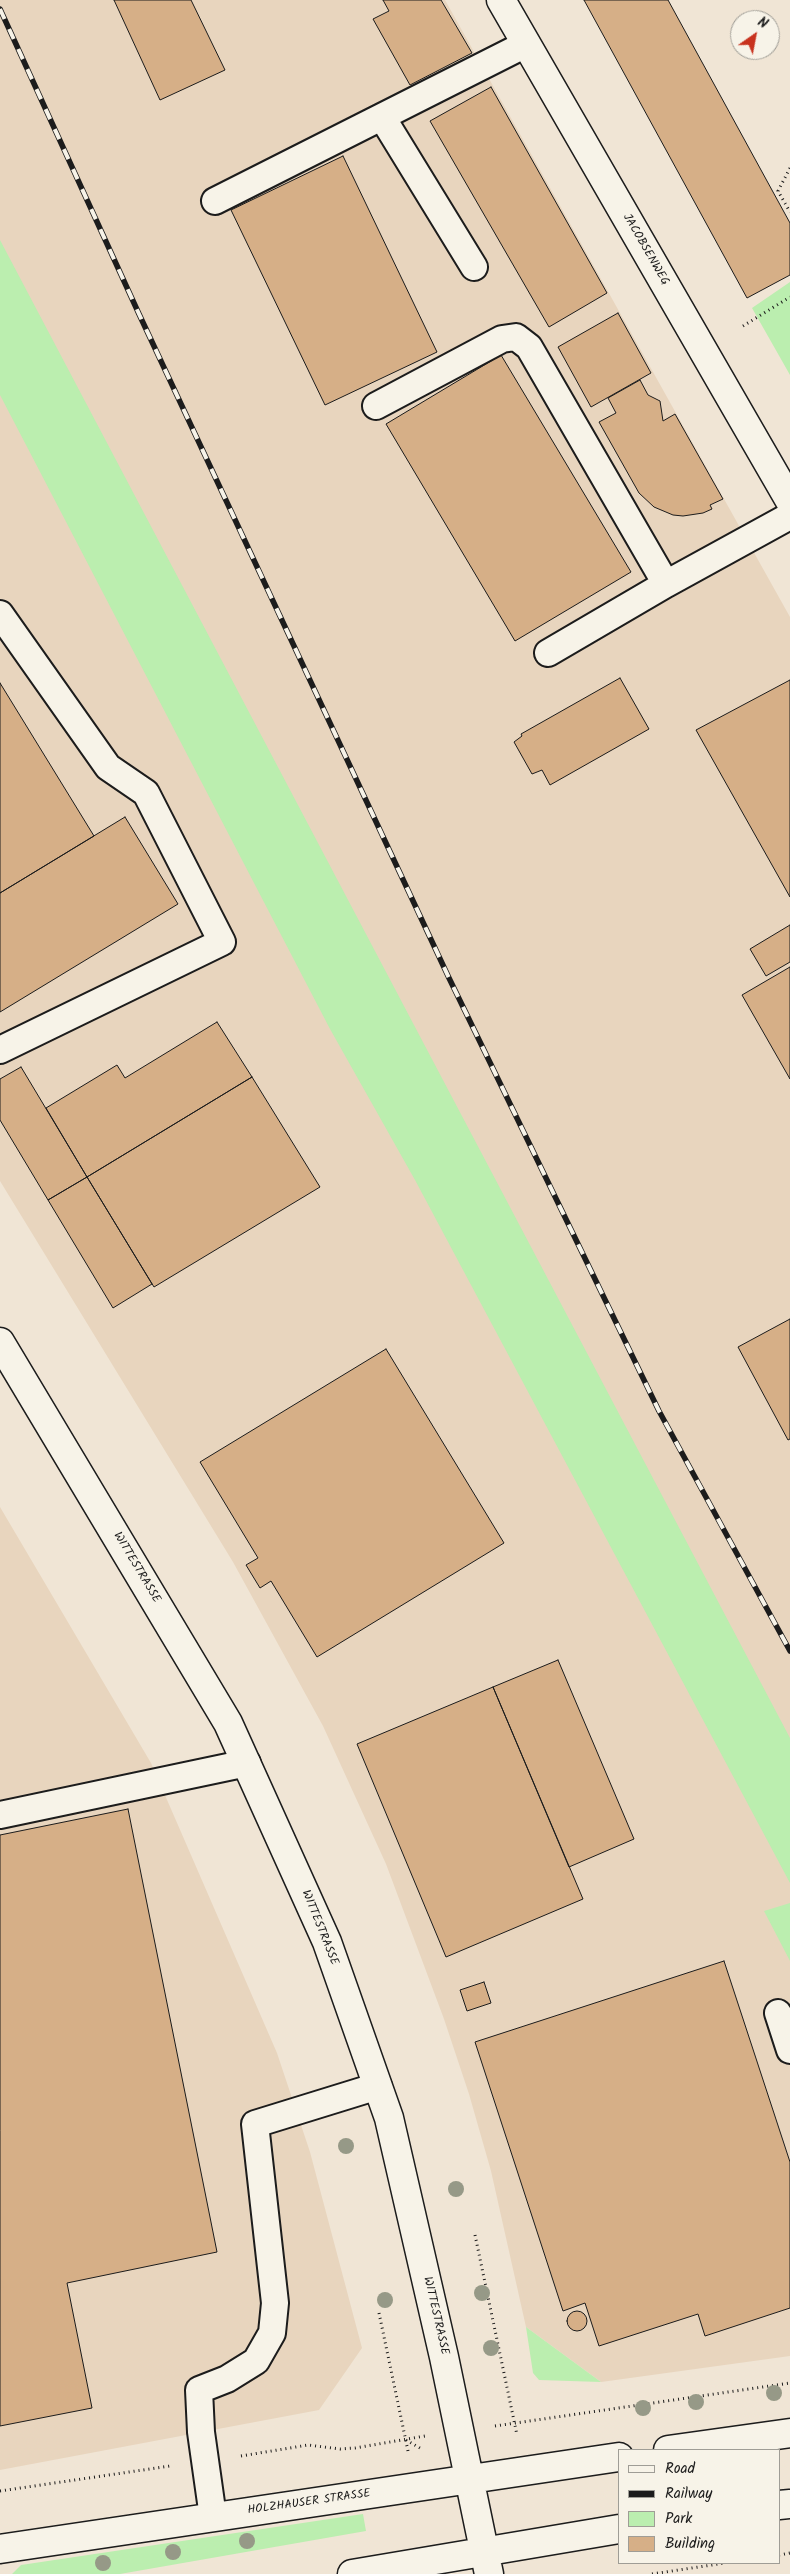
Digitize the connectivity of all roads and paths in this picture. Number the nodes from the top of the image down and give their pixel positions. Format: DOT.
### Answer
graph roads {
  1 [pos="501,0"];
  2 [pos="526,44"];
  3 [pos="382,117"];
  4 [pos="790,168"];
  5 [pos="215,201"];
  6 [pos="790,212"];
  7 [pos="474,267"];
  8 [pos="790,297"];
  9 [pos="743,326"];
  10 [pos="376,406"];
  11 [pos="790,500"];
  12 [pos="790,516"];
  13 [pos="666,584"];
  14 [pos="0,614"];
  15 [pos="548,653"];
  16 [pos="0,1050"];
  17 [pos="0,1342"];
  18 [pos="248,1763"];
  19 [pos="0,1815"];
  20 [pos="778,2013"];
  21 [pos="790,2050"];
  22 [pos="378,2086"];
  23 [pos="475,2235"];
  24 [pos="379,2314"];
  25 [pos="506,2377"];
  26 [pos="790,2383"];
  27 [pos="395,2389"];
  28 [pos="571,2415"];
  29 [pos="790,2433"];
  30 [pos="406,2439"];
  31 [pos="355,2448"];
  32 [pos="675,2449"];
  33 [pos="618,2457"];
  34 [pos="470,2479"];
  35 [pos="213,2517"];
  36 [pos="618,2529"];
  37 [pos="0,2549"];
  38 [pos="486,2563"];
  39 [pos="718,2564"];
  40 [pos="352,2574"];
  41 [pos="652,2574"];
  1 -- 2 [label="main road, JACOBSENWEG"];
  2 -- 3 [label="lane"];
  2 -- 11 [label="main road, JACOBSENWEG"];
  3 -- 5 [label="lane"];
  3 -- 7 [label="lane"];
  4 -- 6 [label="path"];
  8 -- 9 [label="path"];
  10 -- 13 [label="lane"];
  12 -- 13 [label="lane"];
  13 -- 15 [label="lane"];
  14 -- 16 [label="lane"];
  17 -- 18 [label="main road, WITTESTRASSE"];
  18 -- 19 [label="lane"];
  18 -- 22 [label="main road, WITTESTRASSE"];
  20 -- 21 [label="lane"];
  22 -- 34 [label="main road, WITTESTRASSE"];
  22 -- 35 [label="lane"];
  23 -- 25 [label="path"];
  24 -- 27 [label="path"];
  26 -- 28 [label="path"];
  29 -- 32 [label="main road"];
  30 -- 31 [label="path"];
  33 -- 34 [label="main road, HOLZHAUSER STRASSE"];
  34 -- 35 [label="main road, HOLZHAUSER STRASSE"];
  34 -- 38 [label="main road, WITTESTRASSE"];
  35 -- 37 [label="main road, HOLZHAUSER STRASSE"];
  36 -- 38 [label="main road"];
  38 -- 40 [label="main road"];
  39 -- 41 [label="path"];
}
